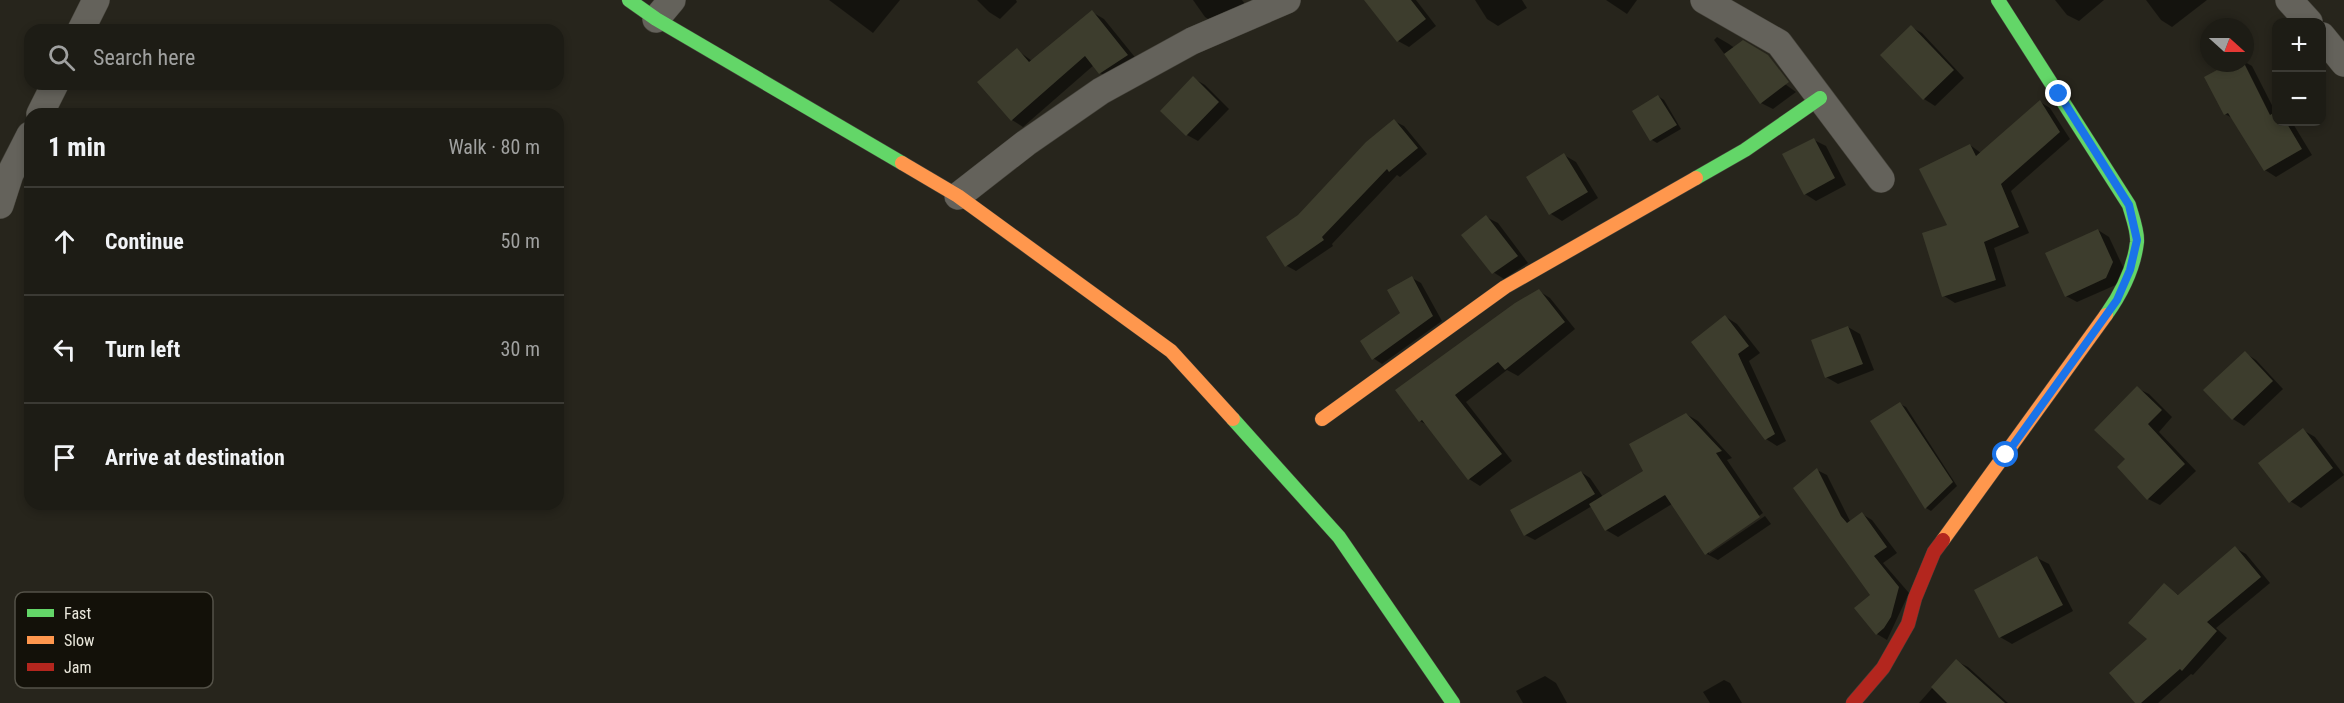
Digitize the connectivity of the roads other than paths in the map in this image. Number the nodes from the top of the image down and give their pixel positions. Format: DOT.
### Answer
graph roads {
  1 [pos="96,0"];
  2 [pos="629,0"];
  3 [pos="1287,0"];
  4 [pos="1704,0"];
  5 [pos="1998,0"];
  6 [pos="2289,0"];
  7 [pos="664,10"];
  8 [pos="2309,18"];
  9 [pos="84,24"];
  10 [pos="2326,34"];
  11 [pos="2344,63"];
  12 [pos="52,90"];
  13 [pos="1820,98"];
  14 [pos="43,108"];
  15 [pos="24,147"];
  16 [pos="1881,179"];
  17 [pos="958,196"];
  18 [pos="0,205"];
  19 [pos="1322,419"];
  20 [pos="1454,703"];
  21 [pos="1853,703"];
  1 -- 9 [label="street"];
  2 -- 7 [label="street"];
  3 -- 17 [label="street"];
  4 -- 13 [label="street"];
  5 -- 21 [label="street"];
  6 -- 8 [label="street"];
  7 -- 17 [label="street"];
  10 -- 11 [label="street"];
  12 -- 14 [label="street"];
  13 -- 16 [label="street"];
  13 -- 19 [label="street"];
  15 -- 18 [label="street"];
  17 -- 20 [label="street"];
}
